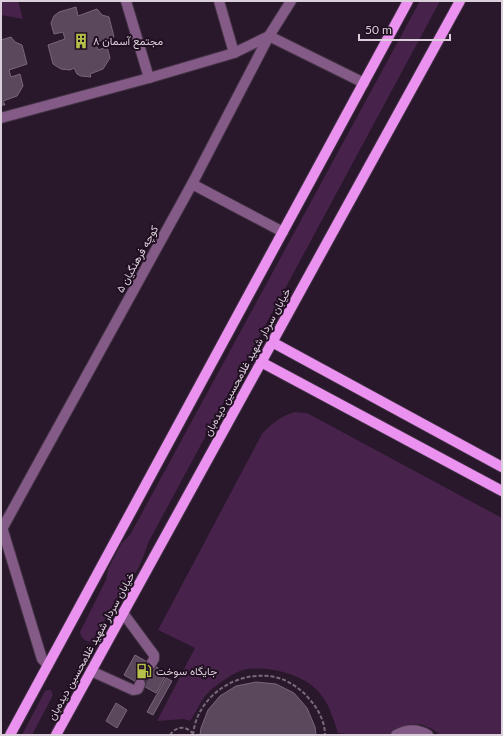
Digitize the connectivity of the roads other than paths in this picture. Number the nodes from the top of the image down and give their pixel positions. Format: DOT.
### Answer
graph roads {
  1 [pos="126,1"];
  2 [pos="219,1"];
  3 [pos="291,1"];
  4 [pos="408,1"];
  5 [pos="460,1"];
  6 [pos="269,36"];
  7 [pos="234,53"];
  8 [pos="149,78"];
  9 [pos="364,83"];
  10 [pos="1,118"];
  11 [pos="192,184"];
  12 [pos="283,232"];
  13 [pos="272,342"];
  14 [pos="261,362"];
  15 [pos="502,467"];
  16 [pos="502,491"];
  17 [pos="2,526"];
  18 [pos="123,613"];
  19 [pos="151,664"];
  20 [pos="48,665"];
  21 [pos="91,671"];
  22 [pos="140,684"];
  23 [pos="10,735"];
  24 [pos="56,735"];
  25 [pos="396,735"];
  26 [pos="428,735"];
  1 -- 8 [label="street"];
  2 -- 7 [label="street"];
  3 -- 6 [label="street, کوچه فرهنگیان ۵"];
  4 -- 9 [label="main road"];
  5 -- 13 [label="main road, خیابان سردار شهید غلامحسین دیده‌بان"];
  6 -- 7 [label="street"];
  6 -- 9 [label="street"];
  6 -- 11 [label="street, کوچه فرهنگیان ۵"];
  7 -- 8 [label="street"];
  8 -- 10 [label="street"];
  9 -- 12 [label="main road"];
  11 -- 12 [label="street"];
  11 -- 17 [label="street, کوچه فرهنگیان ۵"];
  12 -- 20 [label="main road"];
  13 -- 14 [label="main road, خیابان سردار شهید غلامحسین دیده‌بان"];
  13 -- 15 [label="main road"];
  14 -- 16 [label="main road"];
  14 -- 18 [label="main road, خیابان سردار شهید غلامحسین دیده‌بان"];
  17 -- 20 [label="street"];
  18 -- 19 [label="street"];
  18 -- 21 [label="main road, خیابان سردار شهید غلامحسین دیده‌بان"];
  20 -- 23 [label="main road"];
  21 -- 22 [label="street"];
  21 -- 24 [label="main road, خیابان سردار شهید غلامحسین دیده‌بان"];
  25 -- 26 [label="street"];
}
